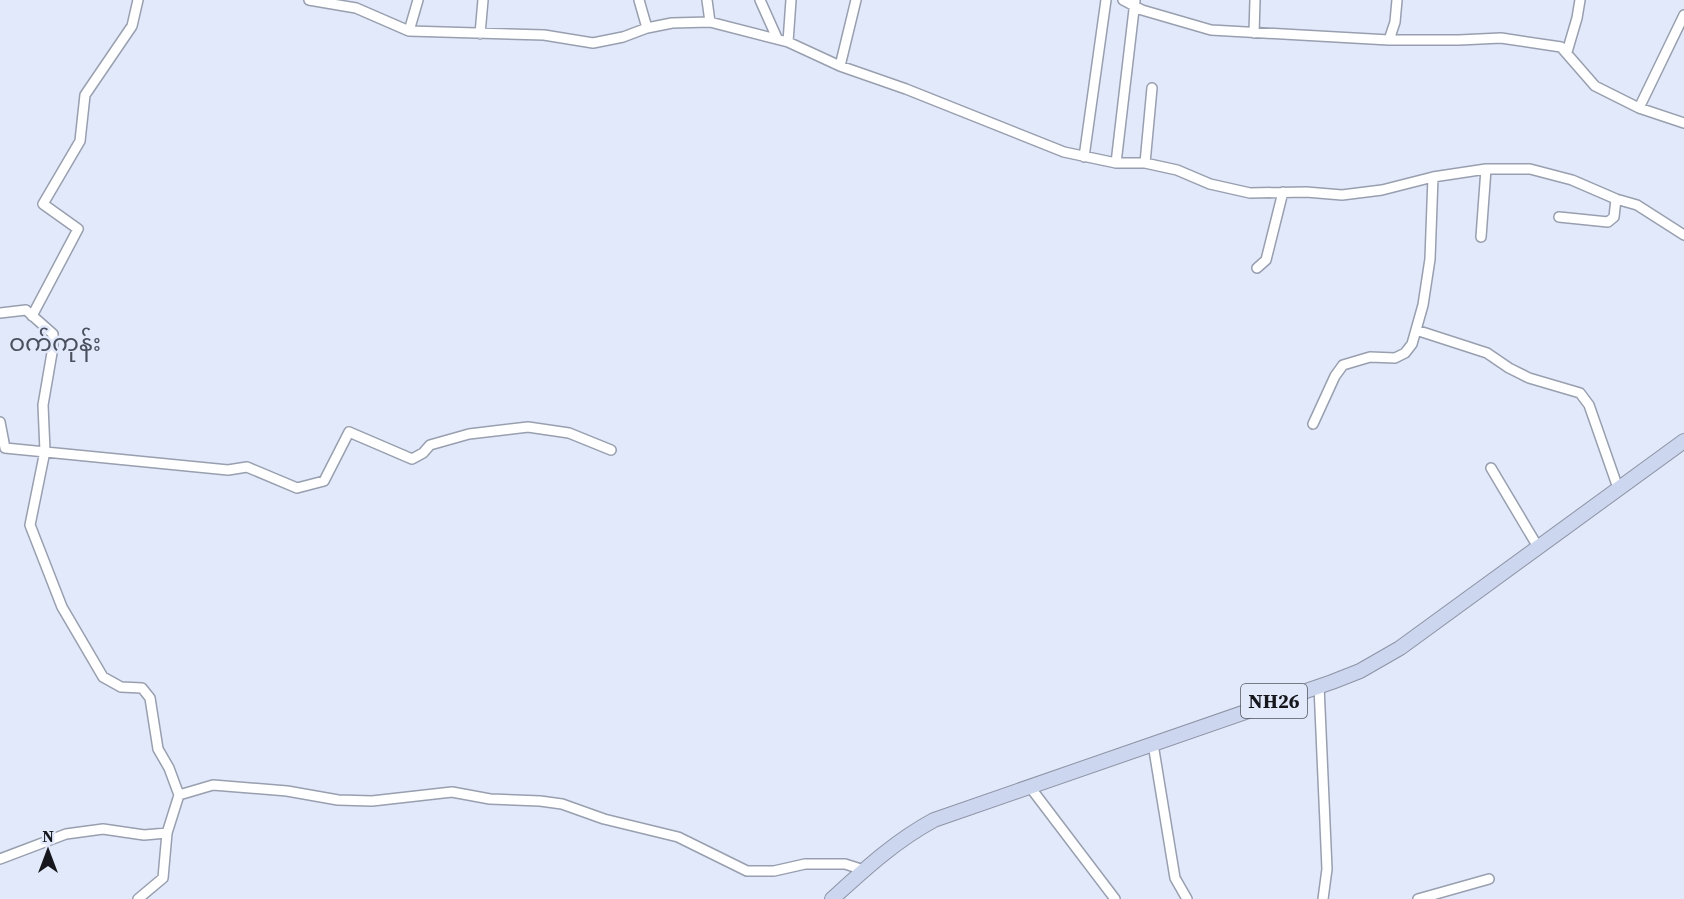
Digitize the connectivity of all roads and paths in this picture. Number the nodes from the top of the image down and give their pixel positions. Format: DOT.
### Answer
graph roads {
  1 [pos="138,0"];
  2 [pos="309,0"];
  3 [pos="418,0"];
  4 [pos="483,0"];
  5 [pos="639,0"];
  6 [pos="707,0"];
  7 [pos="760,0"];
  8 [pos="791,0"];
  9 [pos="856,0"];
  10 [pos="1106,0"];
  11 [pos="1123,0"];
  12 [pos="1255,0"];
  13 [pos="1397,0"];
  14 [pos="1580,0"];
  15 [pos="1134,3"];
  16 [pos="1684,15"];
  17 [pos="710,22"];
  18 [pos="647,28"];
  19 [pos="409,32"];
  20 [pos="1254,33"];
  21 [pos="480,34"];
  22 [pos="777,38"];
  23 [pos="1389,40"];
  24 [pos="1673,40"];
  25 [pos="788,42"];
  26 [pos="1684,43"];
  27 [pos="1567,52"];
  28 [pos="840,66"];
  29 [pos="1152,88"];
  30 [pos="1639,108"];
  31 [pos="1684,123"];
  32 [pos="1084,157"];
  33 [pos="1116,163"];
  34 [pos="1145,164"];
  35 [pos="1486,169"];
  36 [pos="1432,177"];
  37 [pos="1283,192"];
  38 [pos="1616,198"];
  39 [pos="1559,217"];
  40 [pos="1684,235"];
  41 [pos="1481,237"];
  42 [pos="1257,268"];
  43 [pos="0,313"];
  44 [pos="32,315"];
  45 [pos="1416,330"];
  46 [pos="0,422"];
  47 [pos="1313,424"];
  48 [pos="1684,441"];
  49 [pos="612,450"];
  50 [pos="45,451"];
  51 [pos="1491,468"];
  52 [pos="1618,488"];
  53 [pos="1538,547"];
  54 [pos="1319,686"];
  55 [pos="1154,744"];
  56 [pos="1030,787"];
  57 [pos="179,795"];
  58 [pos="167,833"];
  59 [pos="0,859"];
  60 [pos="864,870"];
  61 [pos="1489,879"];
  62 [pos="138,899"];
  63 [pos="832,899"];
  64 [pos="1114,899"];
  65 [pos="1187,899"];
  66 [pos="1323,899"];
  67 [pos="1418,899"];
  1 -- 44 [label="street"];
  2 -- 19 [label="street"];
  3 -- 19 [label="street"];
  4 -- 21 [label="street"];
  5 -- 18 [label="street"];
  6 -- 17 [label="street"];
  7 -- 22 [label="street"];
  8 -- 25 [label="street"];
  9 -- 28 [label="street"];
  10 -- 32 [label="street"];
  11 -- 15 [label="street"];
  12 -- 20 [label="street"];
  13 -- 23 [label="street"];
  14 -- 27 [label="street"];
  15 -- 20 [label="street"];
  15 -- 33 [label="street"];
  16 -- 24 [label="street"];
  17 -- 18 [label="street"];
  17 -- 22 [label="street"];
  18 -- 21 [label="street"];
  19 -- 21 [label="street"];
  20 -- 23 [label="street"];
  22 -- 25 [label="street"];
  23 -- 27 [label="street"];
  24 -- 26 [label="street"];
  24 -- 30 [label="street"];
  25 -- 28 [label="street"];
  27 -- 30 [label="street"];
  28 -- 32 [label="street"];
  29 -- 34 [label="street"];
  30 -- 31 [label="street"];
  32 -- 33 [label="street"];
  33 -- 34 [label="street"];
  34 -- 37 [label="street"];
  35 -- 36 [label="street"];
  35 -- 38 [label="street"];
  35 -- 41 [label="street"];
  36 -- 37 [label="street"];
  36 -- 45 [label="street"];
  37 -- 42 [label="street"];
  38 -- 39 [label="street"];
  38 -- 40 [label="street"];
  43 -- 44 [label="street"];
  44 -- 50 [label="street"];
  45 -- 47 [label="street"];
  45 -- 52 [label="street"];
  46 -- 50 [label="street"];
  48 -- 52 [label="highway, NH26"];
  49 -- 50 [label="street"];
  50 -- 57 [label="street"];
  51 -- 53 [label="street"];
  52 -- 53 [label="highway, NH26"];
  53 -- 54 [label="highway, NH26"];
  54 -- 55 [label="highway, NH26"];
  54 -- 66 [label="street"];
  55 -- 56 [label="highway, NH26"];
  55 -- 65 [label="street"];
  56 -- 60 [label="highway, NH26"];
  56 -- 64 [label="street"];
  57 -- 58 [label="street"];
  57 -- 60 [label="street"];
  58 -- 59 [label="street"];
  58 -- 62 [label="street"];
  60 -- 63 [label="highway, NH26"];
  61 -- 67 [label="street"];
}
